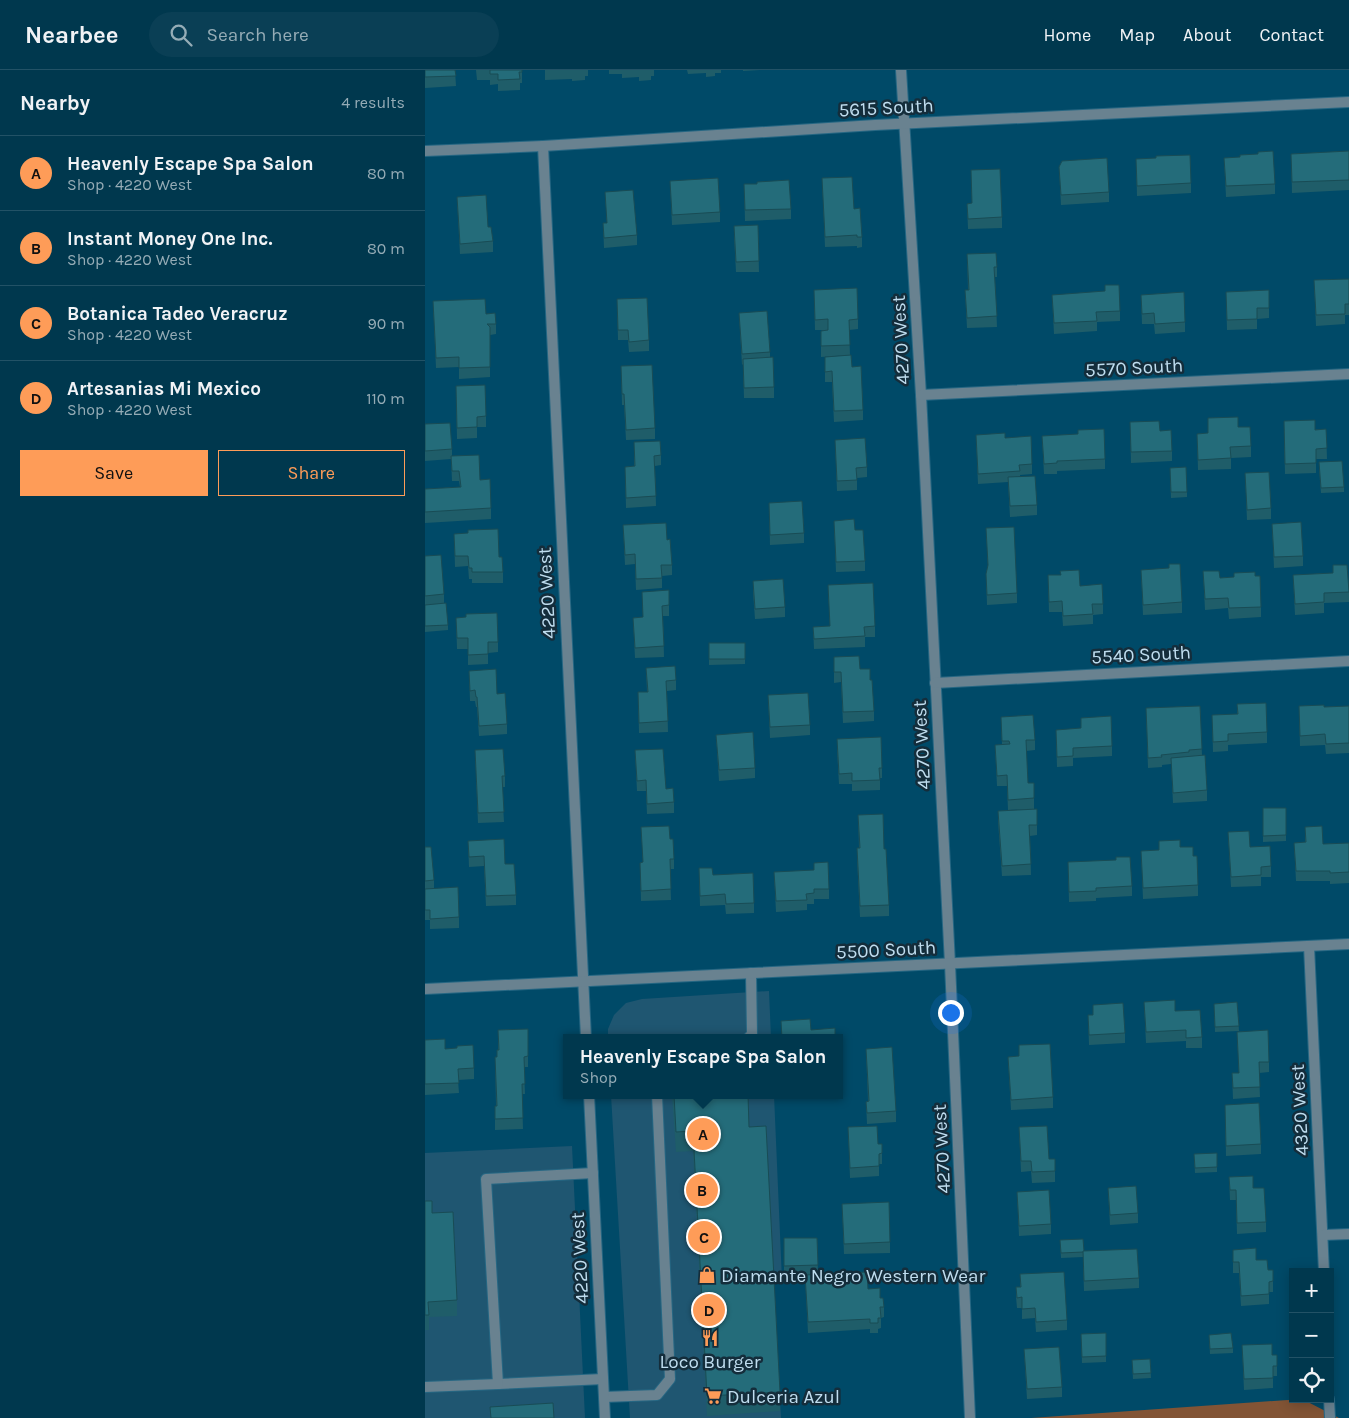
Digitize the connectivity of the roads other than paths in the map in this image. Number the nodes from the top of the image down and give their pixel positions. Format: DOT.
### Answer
graph roads {
  1 [pos="901,70"];
  2 [pos="1349,102"];
  3 [pos="904,124"];
  4 [pos="543,146"];
  5 [pos="425,151"];
  6 [pos="1349,374"];
  7 [pos="921,396"];
  8 [pos="1349,661"];
  9 [pos="935,683"];
  10 [pos="1349,944"];
  11 [pos="1309,946"];
  12 [pos="951,964"];
  13 [pos="751,973"];
  14 [pos="583,981"];
  15 [pos="425,989"];
  16 [pos="586,1034"];
  17 [pos="752,1034"];
  18 [pos="589,1099"];
  19 [pos="657,1099"];
  20 [pos="593,1173"];
  21 [pos="1349,1234"];
  22 [pos="1323,1235"];
  23 [pos="1324,1268"];
  24 [pos="603,1379"];
  25 [pos="498,1384"];
  26 [pos="425,1388"];
  27 [pos="604,1397"];
  28 [pos="1329,1403"];
  29 [pos="605,1418"];
  30 [pos="970,1418"];
  31 [pos="1330,1418"];
  1 -- 3 [label="street, 4270 West"];
  2 -- 3 [label="street, 5615 South"];
  3 -- 4 [label="street, 5615 South"];
  3 -- 7 [label="street, 4270 West"];
  4 -- 5 [label="street, 5615 South"];
  4 -- 14 [label="street, 4220 West"];
  6 -- 7 [label="street, 5570 South"];
  7 -- 9 [label="street, 4270 West"];
  8 -- 9 [label="street, 5540 South"];
  9 -- 12 [label="street, 4270 West"];
  10 -- 11 [label="street, 5500 South"];
  11 -- 12 [label="street, 5500 South"];
  11 -- 22 [label="street, 4320 West"];
  12 -- 13 [label="street, 5500 South"];
  12 -- 30 [label="street, 4270 West"];
  13 -- 14 [label="street, 5500 South"];
  13 -- 17 [label="street"];
  14 -- 15 [label="street, 5500 South"];
  14 -- 16 [label="street, 4220 West"];
  18 -- 20 [label="street, 4220 West"];
  19 -- 27 [label="street"];
  20 -- 24 [label="street, 4220 West"];
  20 -- 25 [label="street"];
  21 -- 22 [label="street"];
  22 -- 23 [label="street, 4320 West"];
  24 -- 25 [label="street"];
  24 -- 27 [label="street, 4220 West"];
  25 -- 26 [label="street"];
  27 -- 29 [label="street, 4220 West"];
  28 -- 31 [label="street"];
}
